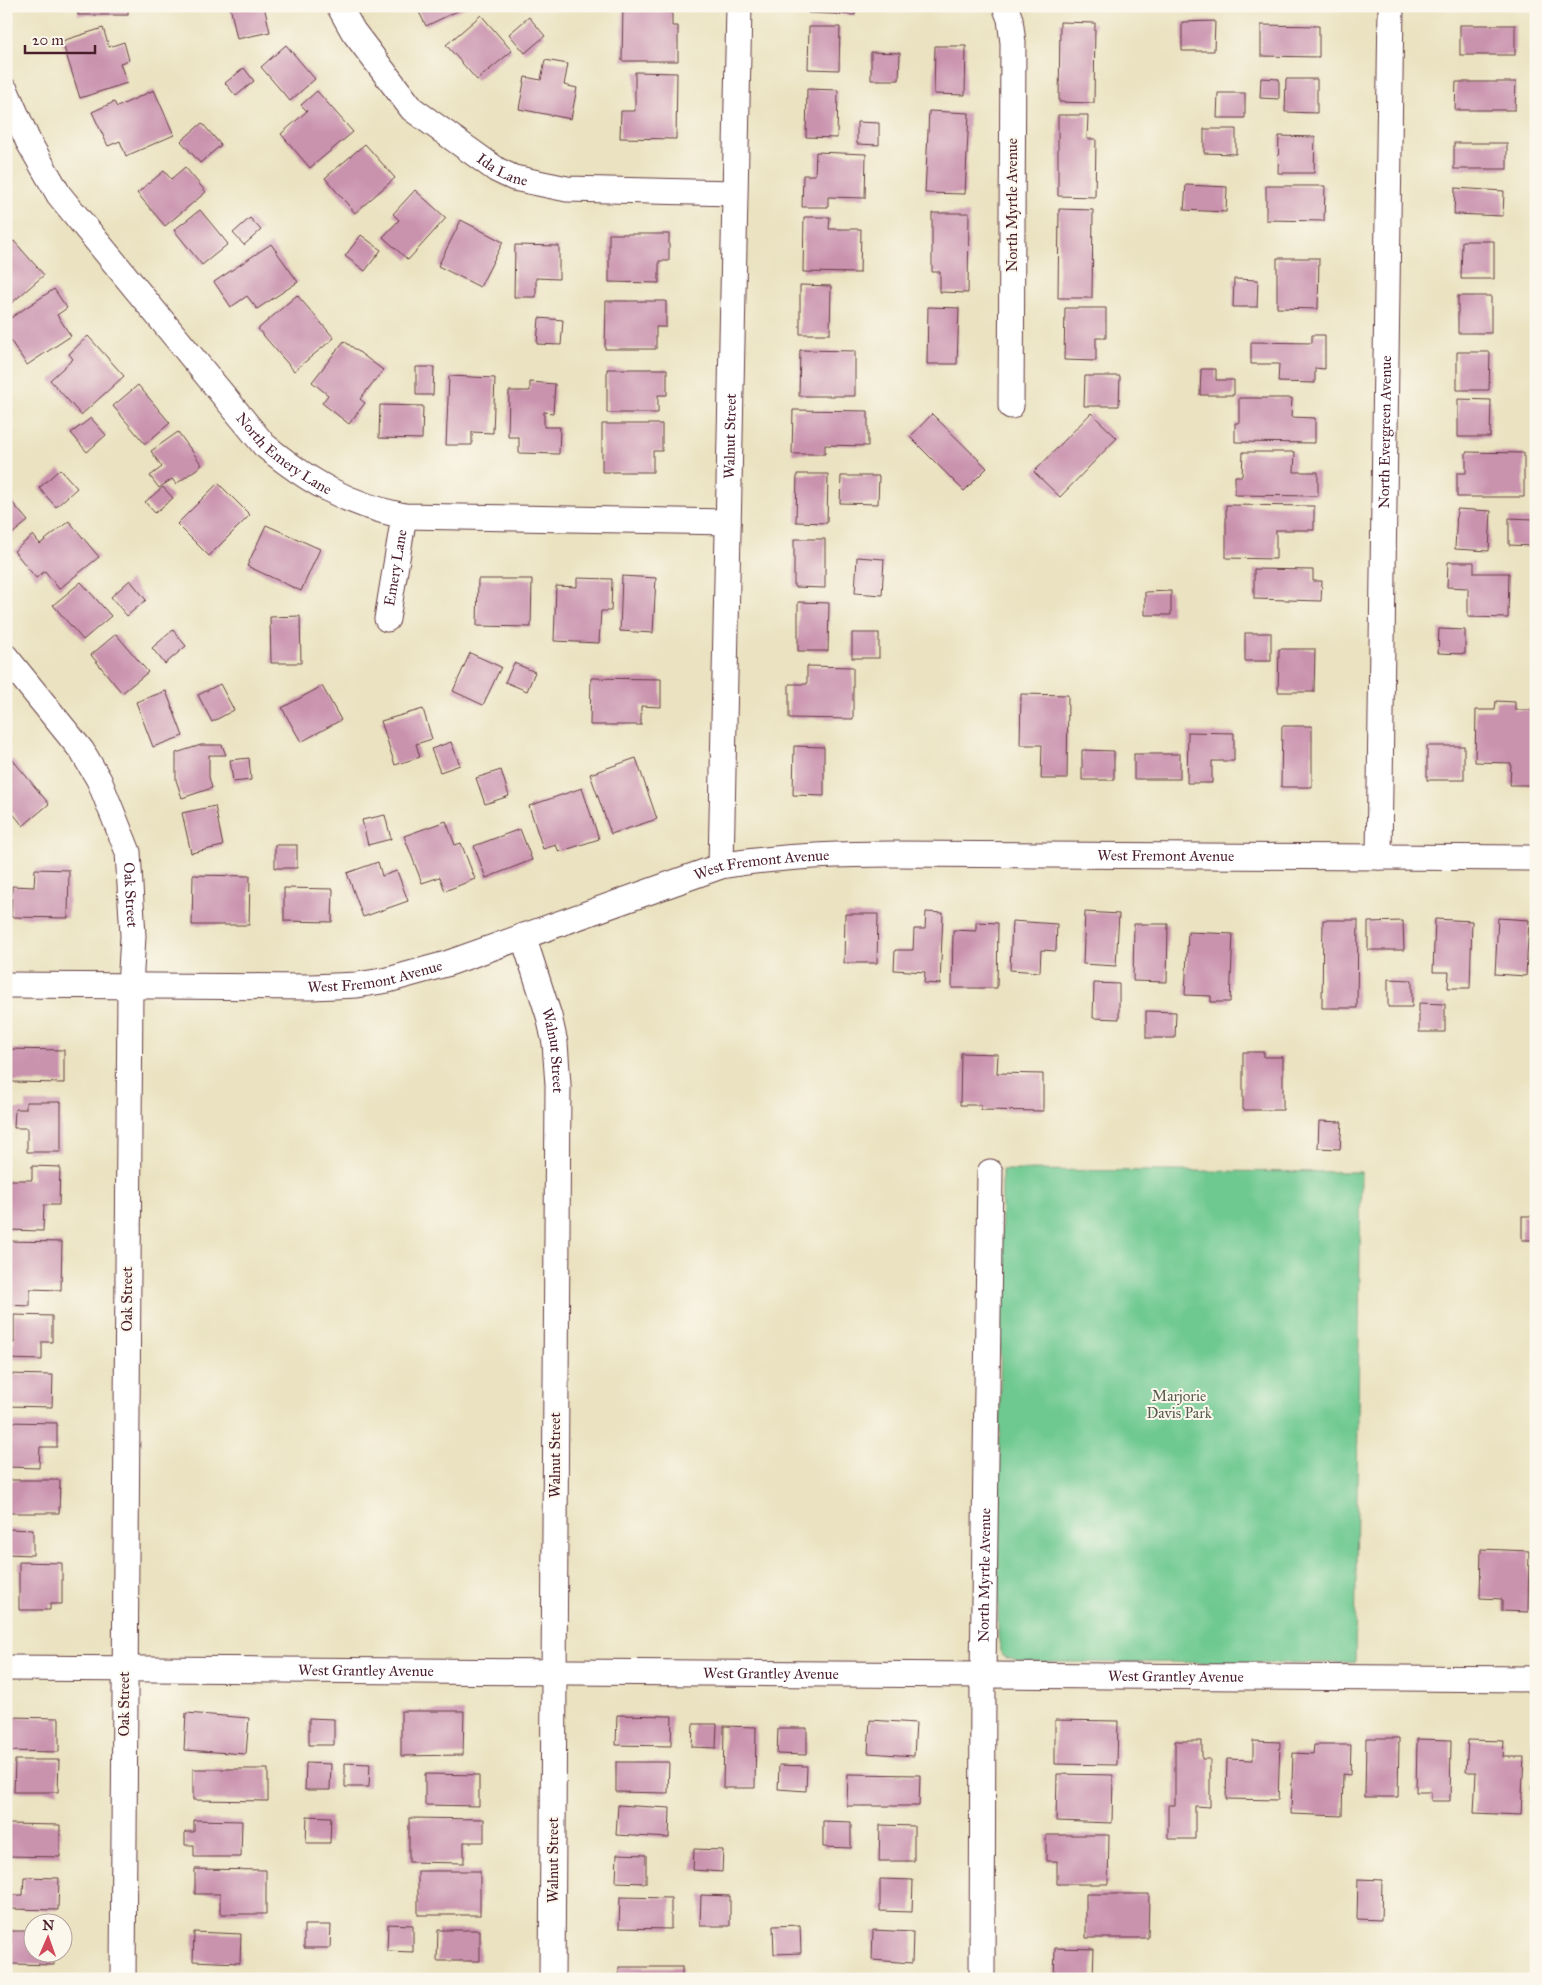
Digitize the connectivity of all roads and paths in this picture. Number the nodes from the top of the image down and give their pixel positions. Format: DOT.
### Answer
graph roads {
  1 [pos="339,6"];
  2 [pos="739,6"];
  3 [pos="1005,6"];
  4 [pos="1391,6"];
  5 [pos="6,91"];
  6 [pos="734,192"];
  7 [pos="1011,406"];
  8 [pos="404,516"];
  9 [pos="728,522"];
  10 [pos="387,619"];
  11 [pos="6,657"];
  12 [pos="1379,857"];
  13 [pos="1536,858"];
  14 [pos="722,866"];
  15 [pos="523,936"];
  16 [pos="6,985"];
  17 [pos="130,986"];
  18 [pos="990,1172"];
  19 [pos="6,1668"];
  20 [pos="124,1669"];
  21 [pos="553,1674"];
  22 [pos="983,1674"];
  23 [pos="1536,1679"];
  24 [pos="123,1979"];
  25 [pos="552,1979"];
  26 [pos="982,1979"];
  1 -- 6 [label="street, Ida Lane"];
  2 -- 6 [label="street, Walnut Street"];
  3 -- 7 [label="street, North Myrtle Avenue"];
  4 -- 12 [label="street, North Evergreen Avenue"];
  5 -- 8 [label="street, North Emery Lane"];
  6 -- 9 [label="street, Walnut Street"];
  8 -- 9 [label="street, North Emery Lane"];
  8 -- 10 [label="street, Emery Lane"];
  9 -- 14 [label="street, Walnut Street"];
  11 -- 17 [label="street, Oak Street"];
  12 -- 13 [label="street, West Fremont Avenue"];
  12 -- 14 [label="street, West Fremont Avenue"];
  14 -- 15 [label="street, West Fremont Avenue"];
  15 -- 17 [label="street, West Fremont Avenue"];
  15 -- 21 [label="street, Walnut Street"];
  16 -- 17 [label="street, West Fremont Avenue"];
  17 -- 20 [label="street, Oak Street"];
  18 -- 22 [label="street, North Myrtle Avenue"];
  19 -- 20 [label="street, West Grantley Avenue"];
  20 -- 21 [label="street, West Grantley Avenue"];
  20 -- 24 [label="street, Oak Street"];
  21 -- 22 [label="street, West Grantley Avenue"];
  21 -- 25 [label="street, Walnut Street"];
  22 -- 23 [label="street, West Grantley Avenue"];
  22 -- 26 [label="street, North Myrtle Avenue"];
}
